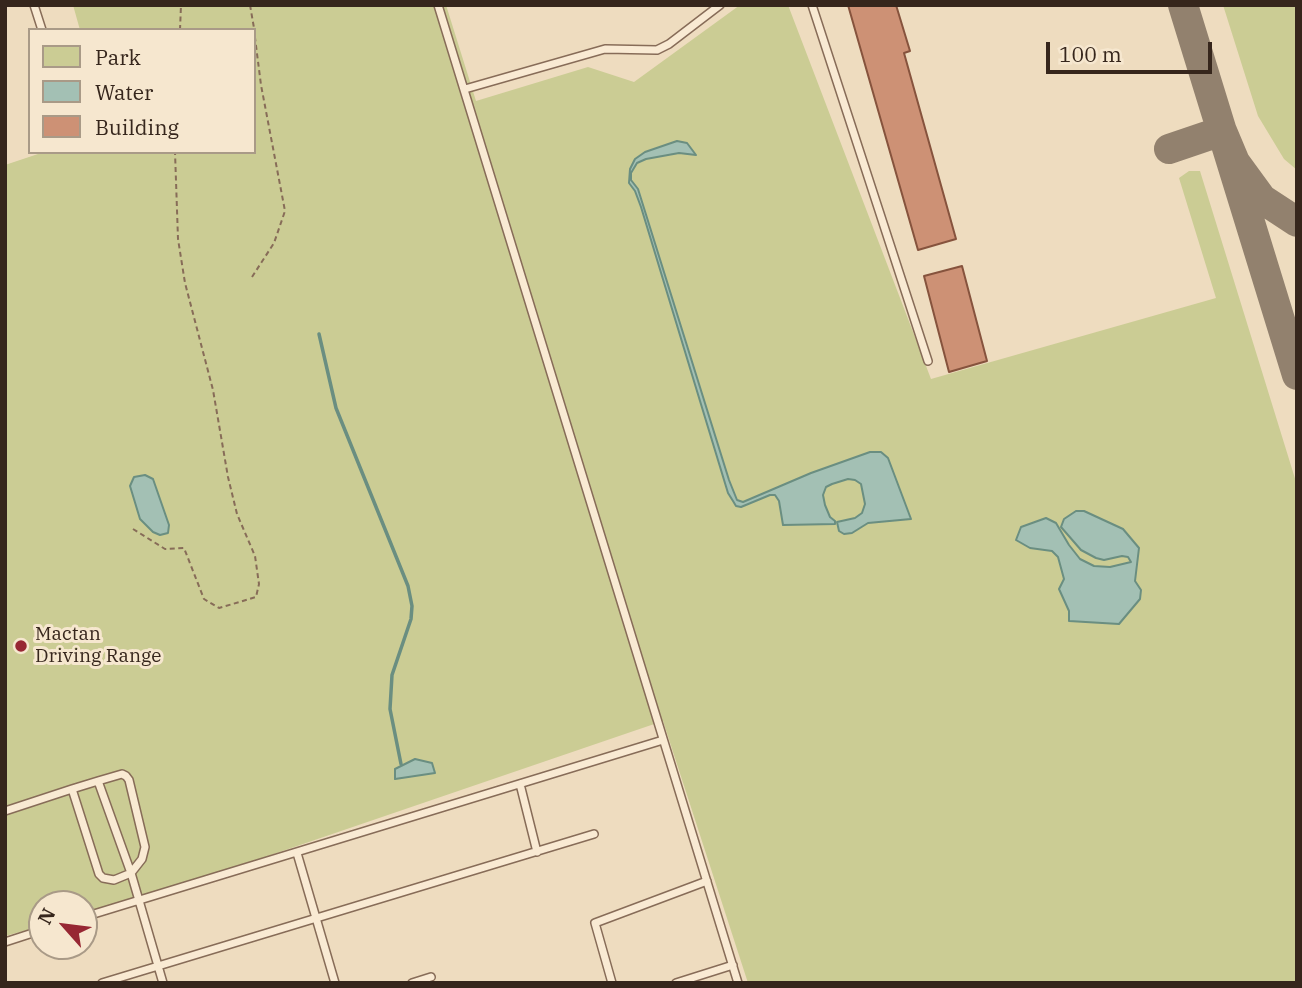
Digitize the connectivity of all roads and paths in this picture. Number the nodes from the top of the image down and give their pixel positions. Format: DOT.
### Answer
graph roads {
  1 [pos="34,5"];
  2 [pos="181,5"];
  3 [pos="250,5"];
  4 [pos="438,5"];
  5 [pos="720,5"];
  6 [pos="812,5"];
  7 [pos="41,28"];
  8 [pos="180,28"];
  9 [pos="254,28"];
  10 [pos="256,46"];
  11 [pos="464,89"];
  12 [pos="175,154"];
  13 [pos="252,277"];
  14 [pos="928,361"];
  15 [pos="133,529"];
  16 [pos="663,740"];
  17 [pos="98,781"];
  18 [pos="520,784"];
  19 [pos="72,789"];
  20 [pos="5,811"];
  21 [pos="594,834"];
  22 [pos="537,852"];
  23 [pos="296,853"];
  24 [pos="131,873"];
  25 [pos="707,881"];
  26 [pos="139,901"];
  27 [pos="98,914"];
  28 [pos="316,919"];
  29 [pos="28,935"];
  30 [pos="5,942"];
  31 [pos="733,965"];
  32 [pos="158,966"];
  33 [pos="431,976"];
  34 [pos="102,983"];
  35 [pos="163,983"];
  36 [pos="335,983"];
  37 [pos="412,983"];
  38 [pos="612,983"];
  39 [pos="676,983"];
  40 [pos="738,983"];
  1 -- 7 [label="lane"];
  2 -- 8 [label="path"];
  3 -- 9 [label="path"];
  4 -- 11 [label="lane"];
  5 -- 11 [label="lane"];
  6 -- 14 [label="lane"];
  10 -- 13 [label="path"];
  11 -- 16 [label="lane"];
  12 -- 15 [label="path"];
  16 -- 18 [label="lane"];
  16 -- 25 [label="lane"];
  17 -- 19 [label="lane"];
  17 -- 24 [label="lane"];
  17 -- 24 [label="lane"];
  18 -- 22 [label="lane"];
  18 -- 23 [label="lane"];
  19 -- 20 [label="lane"];
  19 -- 24 [label="lane"];
  21 -- 22 [label="lane"];
  22 -- 28 [label="lane"];
  23 -- 26 [label="lane"];
  23 -- 28 [label="lane"];
  24 -- 26 [label="lane"];
  25 -- 31 [label="lane"];
  25 -- 38 [label="lane"];
  26 -- 27 [label="lane"];
  26 -- 32 [label="lane"];
  28 -- 32 [label="lane"];
  28 -- 36 [label="lane"];
  29 -- 30 [label="lane"];
  31 -- 39 [label="lane"];
  31 -- 40 [label="lane"];
  32 -- 34 [label="lane"];
  32 -- 35 [label="lane"];
  33 -- 37 [label="lane"];
}
